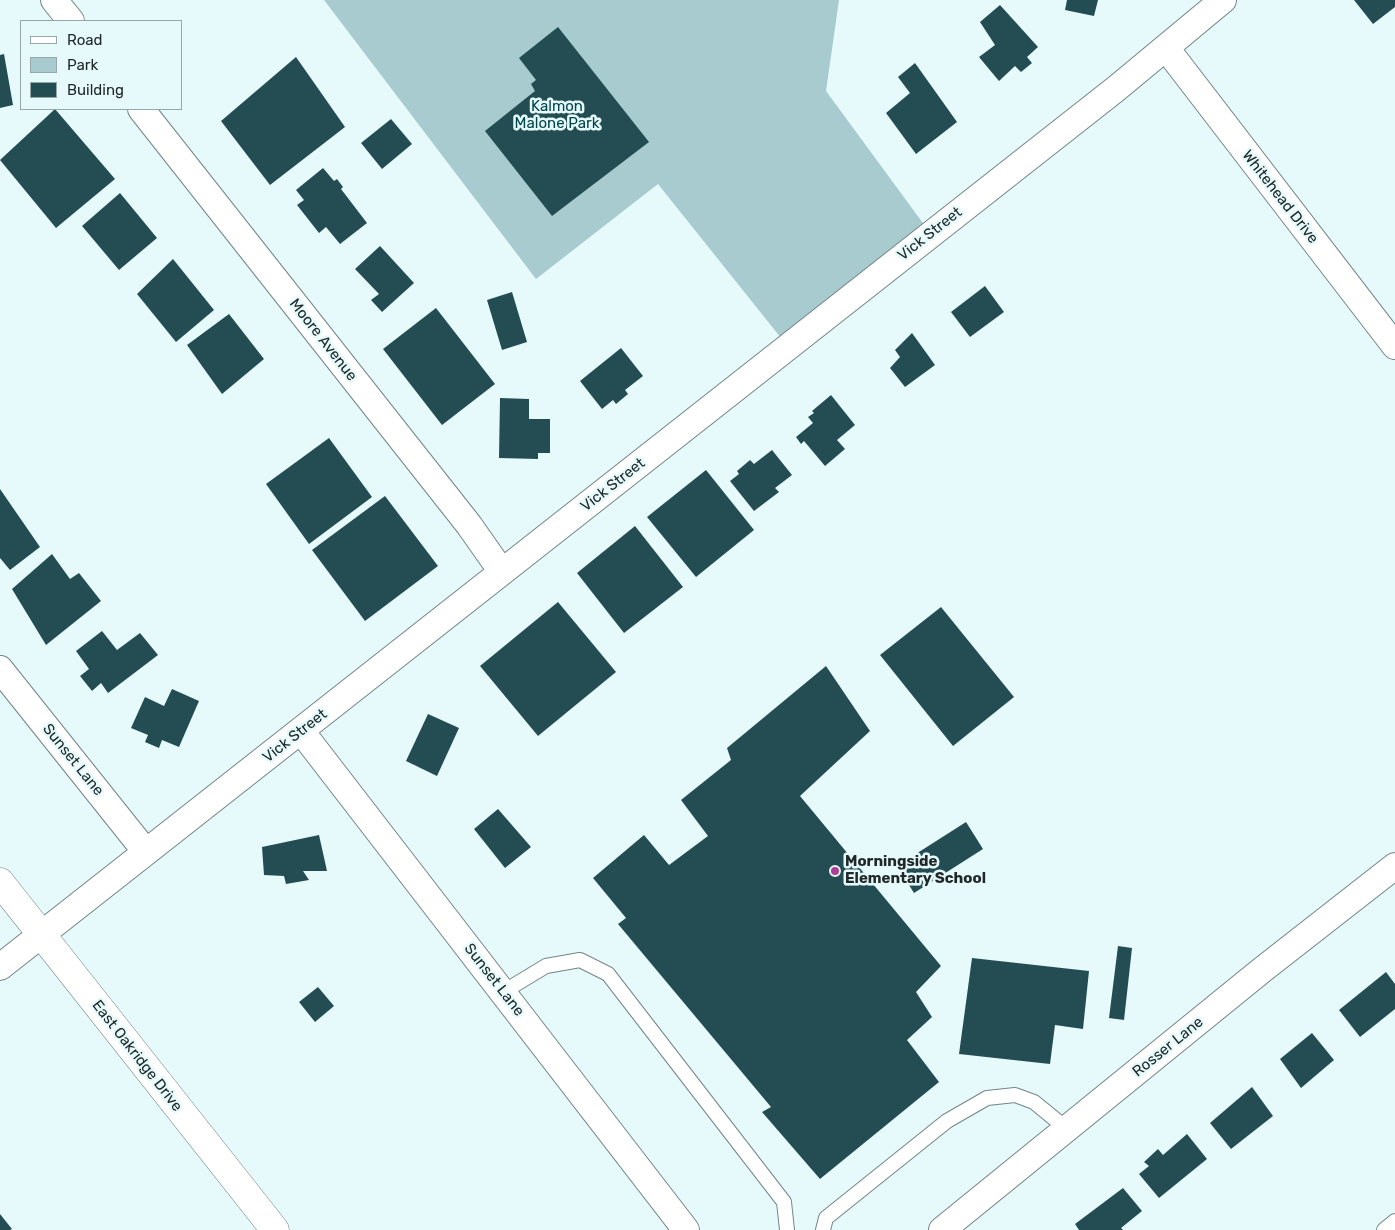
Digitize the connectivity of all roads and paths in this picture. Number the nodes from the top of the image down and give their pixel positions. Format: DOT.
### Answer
graph roads {
  1 [pos="54,0"];
  2 [pos="1215,2"];
  3 [pos="70,20"];
  4 [pos="1166,48"];
  5 [pos="142,110"];
  6 [pos="1395,346"];
  7 [pos="502,572"];
  8 [pos="0,669"];
  9 [pos="301,731"];
  10 [pos="146,852"];
  11 [pos="1395,866"];
  12 [pos="0,882"];
  13 [pos="41,934"];
  14 [pos="0,966"];
  15 [pos="503,992"];
  16 [pos="1067,1129"];
  17 [pos="1395,1221"];
  18 [pos="275,1230"];
  19 [pos="686,1230"];
  20 [pos="787,1230"];
  21 [pos="823,1230"];
  22 [pos="942,1230"];
  23 [pos="1384,1230"];
  1 -- 3 [label="street"];
  2 -- 4 [label="street, Vick Street"];
  4 -- 6 [label="street, Whitehead Drive"];
  4 -- 7 [label="street, Vick Street"];
  5 -- 7 [label="street, Moore Avenue"];
  7 -- 9 [label="street, Vick Street"];
  8 -- 10 [label="street, Sunset Lane"];
  9 -- 10 [label="street, Vick Street"];
  9 -- 15 [label="street, Sunset Lane"];
  10 -- 13 [label="street, Vick Street"];
  11 -- 16 [label="street, Rosser Lane"];
  12 -- 13 [label="main road, East Oakridge Drive"];
  13 -- 14 [label="street, Vick Street"];
  13 -- 18 [label="main road, East Oakridge Drive"];
  15 -- 19 [label="street, Sunset Lane"];
  15 -- 20 [label="lane"];
  16 -- 21 [label="lane"];
  16 -- 22 [label="street, Rosser Lane"];
  17 -- 23 [label="lane"];
}
